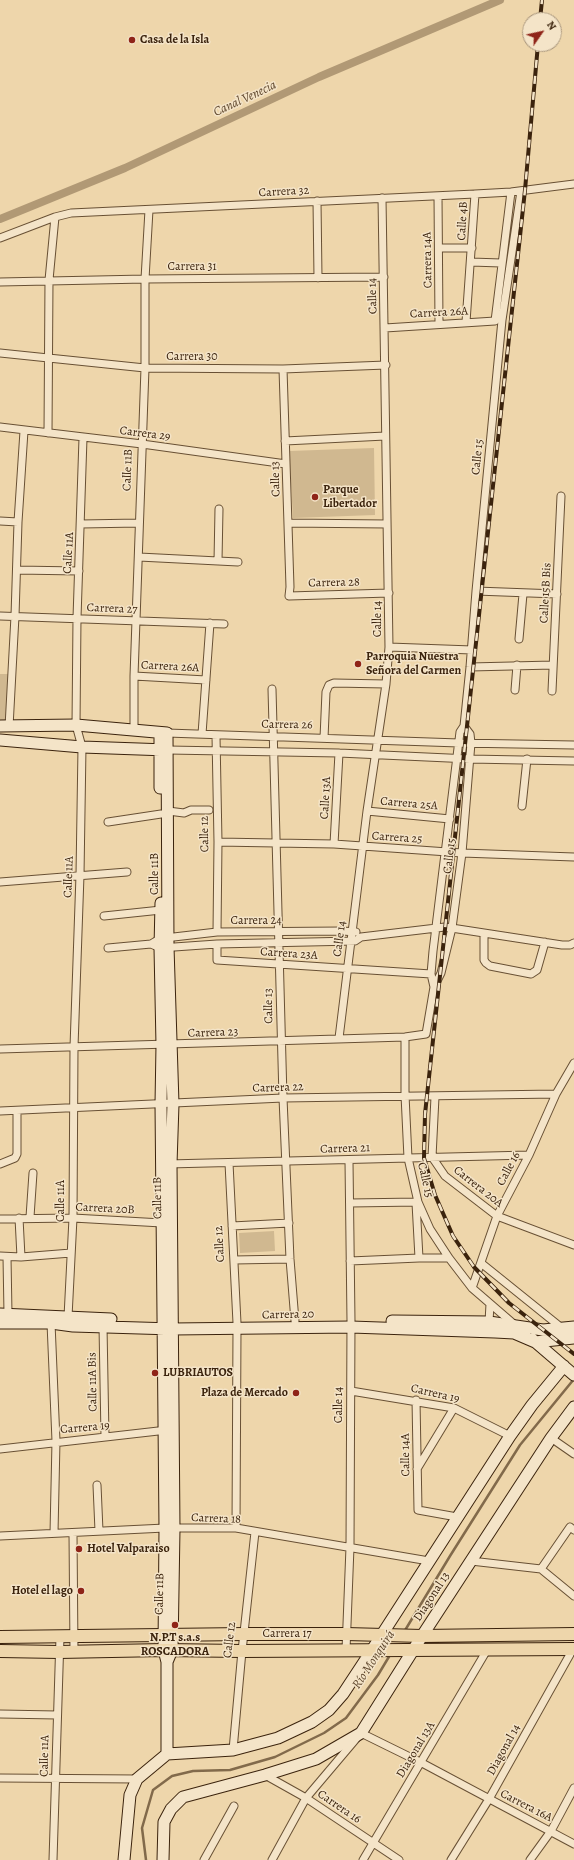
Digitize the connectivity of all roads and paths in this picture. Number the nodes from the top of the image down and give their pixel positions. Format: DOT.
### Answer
graph roads {
  1 [pos="574,184"];
  2 [pos="521,190"];
  3 [pos="511,192"];
  4 [pos="475,194"];
  5 [pos="438,196"];
  6 [pos="382,198"];
  7 [pos="317,201"];
  8 [pos="149,210"];
  9 [pos="55,217"];
  10 [pos="0,238"];
  11 [pos="439,248"];
  12 [pos="472,248"];
  13 [pos="471,262"];
  14 [pos="501,263"];
  15 [pos="384,277"];
  16 [pos="145,278"];
  17 [pos="318,278"];
  18 [pos="49,280"];
  19 [pos="0,282"];
  20 [pos="466,322"];
  21 [pos="439,324"];
  22 [pos="385,328"];
  23 [pos="0,353"];
  24 [pos="48,357"];
  25 [pos="386,365"];
  26 [pos="145,368"];
  27 [pos="283,369"];
  28 [pos="0,427"];
  29 [pos="24,431"];
  30 [pos="48,433"];
  31 [pos="385,436"];
  32 [pos="83,438"];
  33 [pos="285,441"];
  34 [pos="142,444"];
  35 [pos="286,464"];
  36 [pos="561,496"];
  37 [pos="219,509"];
  38 [pos="0,521"];
  39 [pos="18,522"];
  40 [pos="139,523"];
  41 [pos="288,523"];
  42 [pos="81,524"];
  43 [pos="387,524"];
  44 [pos="139,557"];
  45 [pos="218,561"];
  46 [pos="238,562"];
  47 [pos="17,570"];
  48 [pos="79,572"];
  49 [pos="290,588"];
  50 [pos="476,591"];
  51 [pos="389,593"];
  52 [pos="523,594"];
  53 [pos="557,594"];
  54 [pos="0,616"];
  55 [pos="15,616"];
  56 [pos="77,618"];
  57 [pos="136,621"];
  58 [pos="210,624"];
  59 [pos="224,624"];
  60 [pos="519,639"];
  61 [pos="388,647"];
  62 [pos="472,650"];
  63 [pos="517,665"];
  64 [pos="553,665"];
  65 [pos="470,667"];
  66 [pos="134,676"];
  67 [pos="206,680"];
  68 [pos="386,684"];
  69 [pos="272,689"];
  70 [pos="515,690"];
  71 [pos="552,691"];
  72 [pos="76,725"];
  73 [pos="464,726"];
  74 [pos="4,727"];
  75 [pos="134,730"];
  76 [pos="164,733"];
  77 [pos="202,734"];
  78 [pos="216,736"];
  79 [pos="273,738"];
  80 [pos="324,738"];
  81 [pos="0,740"];
  82 [pos="378,740"];
  83 [pos="459,743"];
  84 [pos="470,744"];
  85 [pos="574,745"];
  86 [pos="82,747"];
  87 [pos="164,750"];
  88 [pos="215,751"];
  89 [pos="274,752"];
  90 [pos="339,753"];
  91 [pos="376,754"];
  92 [pos="457,758"];
  93 [pos="470,758"];
  94 [pos="527,759"];
  95 [pos="574,761"];
  96 [pos="522,806"];
  97 [pos="209,810"];
  98 [pos="367,811"];
  99 [pos="164,813"];
  100 [pos="450,819"];
  101 [pos="108,822"];
  102 [pos="218,842"];
  103 [pos="276,843"];
  104 [pos="334,844"];
  105 [pos="363,846"];
  106 [pos="446,852"];
  107 [pos="462,853"];
  108 [pos="574,858"];
  109 [pos="127,872"];
  110 [pos="80,875"];
  111 [pos="0,882"];
  112 [pos="161,910"];
  113 [pos="104,916"];
  114 [pos="452,928"];
  115 [pos="436,930"];
  116 [pos="217,932"];
  117 [pos="278,932"];
  118 [pos="352,932"];
  119 [pos="484,933"];
  120 [pos="361,937"];
  121 [pos="351,942"];
  122 [pos="545,942"];
  123 [pos="162,943"];
  124 [pos="279,943"];
  125 [pos="217,944"];
  126 [pos="572,944"];
  127 [pos="108,948"];
  128 [pos="279,964"];
  129 [pos="347,968"];
  130 [pos="431,974"];
  131 [pos="434,987"];
  132 [pos="426,1034"];
  133 [pos="405,1037"];
  134 [pos="339,1038"];
  135 [pos="281,1042"];
  136 [pos="167,1045"];
  137 [pos="74,1047"];
  138 [pos="0,1049"];
  139 [pos="574,1063"];
  140 [pos="556,1094"];
  141 [pos="405,1095"];
  142 [pos="435,1097"];
  143 [pos="283,1098"];
  144 [pos="161,1104"];
  145 [pos="173,1104"];
  146 [pos="74,1108"];
  147 [pos="0,1111"];
  148 [pos="17,1111"];
  149 [pos="529,1155"];
  150 [pos="432,1157"];
  151 [pos="408,1158"];
  152 [pos="349,1161"];
  153 [pos="286,1162"];
  154 [pos="4,1163"];
  155 [pos="229,1163"];
  156 [pos="166,1164"];
  157 [pos="33,1173"];
  158 [pos="417,1202"];
  159 [pos="350,1203"];
  160 [pos="497,1216"];
  161 [pos="30,1217"];
  162 [pos="19,1218"];
  163 [pos="73,1218"];
  164 [pos="0,1219"];
  165 [pos="162,1223"];
  166 [pos="289,1223"];
  167 [pos="232,1226"];
  168 [pos="574,1245"];
  169 [pos="71,1253"];
  170 [pos="3,1256"];
  171 [pos="21,1257"];
  172 [pos="419,1258"];
  173 [pos="449,1258"];
  174 [pos="290,1259"];
  175 [pos="234,1260"];
  176 [pos="350,1261"];
  177 [pos="481,1263"];
  178 [pos="472,1288"];
  179 [pos="490,1304"];
  180 [pos="4,1314"];
  181 [pos="68,1317"];
  182 [pos="295,1321"];
  183 [pos="489,1322"];
  184 [pos="0,1323"];
  185 [pos="51,1323"];
  186 [pos="351,1324"];
  187 [pos="167,1325"];
  188 [pos="103,1326"];
  189 [pos="237,1326"];
  190 [pos="517,1327"];
  191 [pos="569,1328"];
  192 [pos="574,1338"];
  193 [pos="535,1342"];
  194 [pos="569,1370"];
  195 [pos="351,1391"];
  196 [pos="416,1400"];
  197 [pos="574,1407"];
  198 [pos="454,1408"];
  199 [pos="169,1430"];
  200 [pos="510,1436"];
  201 [pos="105,1437"];
  202 [pos="551,1438"];
  203 [pos="56,1441"];
  204 [pos="0,1449"];
  205 [pos="574,1454"];
  206 [pos="417,1470"];
  207 [pos="97,1485"];
  208 [pos="457,1517"];
  209 [pos="236,1528"];
  210 [pos="572,1528"];
  211 [pos="169,1529"];
  212 [pos="99,1531"];
  213 [pos="255,1532"];
  214 [pos="54,1533"];
  215 [pos="74,1533"];
  216 [pos="0,1536"];
  217 [pos="350,1547"];
  218 [pos="429,1561"];
  219 [pos="471,1561"];
  220 [pos="541,1569"];
  221 [pos="574,1596"];
  222 [pos="244,1634"];
  223 [pos="346,1634"];
  224 [pos="574,1634"];
  225 [pos="168,1635"];
  226 [pos="73,1636"];
  227 [pos="384,1636"];
  228 [pos="418,1636"];
  229 [pos="0,1637"];
  230 [pos="60,1637"];
  231 [pos="573,1649"];
  232 [pos="168,1650"];
  233 [pos="346,1650"];
  234 [pos="375,1650"];
  235 [pos="409,1650"];
  236 [pos="487,1650"];
  237 [pos="0,1651"];
  238 [pos="242,1651"];
  239 [pos="59,1652"];
  240 [pos="74,1652"];
  241 [pos="0,1714"];
  242 [pos="57,1715"];
  243 [pos="361,1733"];
  244 [pos="233,1750"];
  245 [pos="167,1754"];
  246 [pos="422,1763"];
  247 [pos="265,1775"];
  248 [pos="0,1778"];
  249 [pos="55,1778"];
  250 [pos="137,1779"];
  251 [pos="574,1788"];
  252 [pos="306,1798"];
  253 [pos="490,1799"];
  254 [pos="234,1806"];
  255 [pos="551,1831"];
  256 [pos="373,1843"];
  257 [pos="574,1844"];
  258 [pos="53,1860"];
  259 [pos="124,1860"];
  260 [pos="163,1860"];
  261 [pos="204,1860"];
  262 [pos="272,1860"];
  263 [pos="363,1860"];
  264 [pos="399,1860"];
  265 [pos="451,1860"];
  266 [pos="530,1860"];
  1 -- 2 [label="street, Carrera 32"];
  2 -- 3 [label="street, Carrera 32"];
  2 -- 50 [label="street, Calle 15"];
  3 -- 4 [label="street, Carrera 32"];
  3 -- 14 [label="street"];
  4 -- 5 [label="street, Carrera 32"];
  4 -- 12 [label="street, Calle 4B"];
  5 -- 6 [label="street, Carrera 32"];
  5 -- 11 [label="street, Carrera 14A"];
  6 -- 7 [label="street, Carrera 32"];
  6 -- 15 [label="street, Calle 14"];
  7 -- 8 [label="street, Carrera 32"];
  7 -- 17 [label="street"];
  8 -- 9 [label="street, Carrera 32"];
  8 -- 16 [label="street, Calle 11B"];
  9 -- 10 [label="street, Carrera 32"];
  9 -- 18 [label="street"];
  11 -- 12 [label="street"];
  11 -- 21 [label="street, Carrera 14A"];
  12 -- 13 [label="street, Calle 4B"];
  13 -- 14 [label="street"];
  13 -- 20 [label="street, Calle 4B"];
  14 -- 20 [label="street, Carrera 26A"];
  15 -- 17 [label="street, Carrera 31"];
  15 -- 22 [label="street, Calle 14"];
  16 -- 17 [label="street, Carrera 31"];
  16 -- 18 [label="street, Carrera 31"];
  16 -- 26 [label="street, Calle 11B"];
  18 -- 19 [label="street, Carrera 31"];
  18 -- 24 [label="street"];
  20 -- 21 [label="street, Carrera 26A"];
  21 -- 22 [label="street, Carrera 26A"];
  22 -- 25 [label="street, Calle 14"];
  23 -- 24 [label="street, Carrera 30"];
  24 -- 26 [label="street, Carrera 30"];
  24 -- 30 [label="street"];
  25 -- 27 [label="street, Carrera 30"];
  25 -- 31 [label="street, Calle 14"];
  26 -- 27 [label="street, Carrera 30"];
  26 -- 34 [label="street, Calle 11B"];
  27 -- 33 [label="street, Calle 13"];
  28 -- 29 [label="street, Carrera 29"];
  29 -- 30 [label="street, Carrera 29"];
  29 -- 39 [label="street"];
  30 -- 32 [label="street, Carrera 29"];
  31 -- 33 [label="street"];
  31 -- 43 [label="street, Calle 14"];
  32 -- 34 [label="street, Carrera 29"];
  32 -- 42 [label="street, Calle 11A"];
  33 -- 35 [label="street, Calle 13"];
  34 -- 35 [label="street, Carrera 29"];
  34 -- 40 [label="street, Calle 11B"];
  35 -- 41 [label="street, Calle 13"];
  36 -- 53 [label="street, Calle 15B Bis"];
  37 -- 45 [label="street"];
  38 -- 39 [label="street"];
  39 -- 47 [label="street"];
  40 -- 42 [label="street"];
  40 -- 44 [label="street, Calle 11B"];
  41 -- 43 [label="street"];
  41 -- 49 [label="street, Calle 13"];
  42 -- 48 [label="street, Calle 11A"];
  43 -- 51 [label="street, Calle 14"];
  44 -- 45 [label="street"];
  44 -- 57 [label="street, Calle 11B"];
  45 -- 46 [label="street"];
  47 -- 48 [label="street"];
  47 -- 55 [label="street"];
  48 -- 56 [label="street, Calle 11A"];
  49 -- 51 [label="street, Carrera 28"];
  50 -- 52 [label="street"];
  50 -- 62 [label="street, Calle 15"];
  51 -- 61 [label="street, Calle 14"];
  52 -- 53 [label="street"];
  52 -- 60 [label="street"];
  53 -- 64 [label="street, Calle 15B Bis"];
  54 -- 55 [label="street, Carrera 27"];
  55 -- 56 [label="street, Carrera 27"];
  55 -- 74 [label="street"];
  56 -- 57 [label="street, Carrera 27"];
  56 -- 72 [label="street, Calle 11A"];
  57 -- 58 [label="street, Carrera 27"];
  57 -- 66 [label="street, Calle 11B"];
  58 -- 59 [label="street, Carrera 27"];
  58 -- 67 [label="street"];
  61 -- 62 [label="street"];
  61 -- 68 [label="street, Calle 14"];
  62 -- 65 [label="street, Calle 15"];
  63 -- 64 [label="street"];
  63 -- 65 [label="street"];
  63 -- 70 [label="street"];
  64 -- 71 [label="street, Calle 15B Bis"];
  65 -- 73 [label="street, Calle 15"];
  66 -- 67 [label="street, Carrera 26A"];
  66 -- 75 [label="street, Calle 11B"];
  67 -- 77 [label="street"];
  68 -- 80 [label="street"];
  68 -- 82 [label="street, Calle 14"];
  69 -- 79 [label="street, Calle 13"];
  72 -- 74 [label="street, Carrera 26"];
  72 -- 75 [label="street, Carrera 26"];
  72 -- 86 [label="street, Calle 11A"];
  73 -- 83 [label="street, Calle 15"];
  73 -- 84 [label="street, Calle 15"];
  75 -- 76 [label="street, Carrera 26"];
  76 -- 77 [label="street, Carrera 26"];
  76 -- 87 [label="street, Calle 11B"];
  77 -- 78 [label="street, Carrera 26"];
  78 -- 79 [label="street, Carrera 26"];
  78 -- 88 [label="street, Calle 12"];
  79 -- 80 [label="street, Carrera 26"];
  79 -- 89 [label="street, Calle 13"];
  80 -- 82 [label="street, Carrera 26"];
  81 -- 86 [label="street"];
  82 -- 83 [label="street, Carrera 26"];
  82 -- 91 [label="street, Calle 14"];
  83 -- 84 [label="street, Carrera 26"];
  83 -- 92 [label="street, Calle 15"];
  84 -- 85 [label="street, Carrera 26"];
  84 -- 93 [label="street, Calle 15"];
  86 -- 87 [label="street"];
  86 -- 110 [label="street, Calle 11A"];
  87 -- 88 [label="street"];
  87 -- 99 [label="street, Calle 11B"];
  88 -- 89 [label="street"];
  88 -- 102 [label="street, Calle 12"];
  89 -- 90 [label="street"];
  89 -- 103 [label="street, Calle 13"];
  90 -- 91 [label="street"];
  90 -- 104 [label="street, Calle 13A"];
  91 -- 92 [label="street"];
  91 -- 98 [label="street, Calle 14"];
  92 -- 93 [label="street"];
  92 -- 100 [label="street, Calle 15"];
  93 -- 94 [label="street"];
  93 -- 107 [label="street, Calle 15"];
  94 -- 95 [label="street"];
  94 -- 96 [label="street"];
  97 -- 99 [label="street"];
  98 -- 100 [label="street, Carrera 25A"];
  98 -- 105 [label="street, Calle 14"];
  99 -- 101 [label="street"];
  99 -- 112 [label="street, Calle 11B"];
  99 -- 123 [label="street, Calle 11B"];
  100 -- 106 [label="street, Calle 15"];
  102 -- 103 [label="street, Carrera 25"];
  102 -- 116 [label="street, Calle 12"];
  103 -- 104 [label="street, Carrera 25"];
  103 -- 117 [label="street, Calle 13"];
  104 -- 105 [label="street, Carrera 25"];
  105 -- 106 [label="street, Carrera 25"];
  105 -- 118 [label="street, Calle 14"];
  106 -- 107 [label="street, Carrera 25"];
  106 -- 115 [label="street, Calle 15"];
  107 -- 108 [label="street, Carrera 25"];
  107 -- 114 [label="street, Calle 15"];
  109 -- 110 [label="street"];
  110 -- 111 [label="street"];
  110 -- 137 [label="street, Calle 11A"];
  112 -- 113 [label="street"];
  112 -- 123 [label="street, Calle 11B"];
  114 -- 115 [label="street, Carrera 24"];
  114 -- 119 [label="street, Carrera 24"];
  114 -- 131 [label="street, Calle 15"];
  115 -- 120 [label="street, Carrera 24"];
  115 -- 130 [label="street, Calle 15"];
  116 -- 117 [label="street, Carrera 24"];
  116 -- 123 [label="street, Carrera 24"];
  117 -- 118 [label="street, Carrera 24"];
  117 -- 124 [label="street, Calle 13"];
  118 -- 120 [label="street, Carrera 24"];
  118 -- 121 [label="street, Calle 14"];
  119 -- 122 [label="street, Carrera 24"];
  119 -- 122 [label="street"];
  120 -- 121 [label="street, Carrera 24"];
  121 -- 124 [label="street, Carrera 24"];
  121 -- 129 [label="street, Calle 14"];
  122 -- 126 [label="street, Carrera 24"];
  123 -- 125 [label="street, Carrera 24"];
  123 -- 127 [label="street, Carrera 24"];
  123 -- 136 [label="street, Calle 11B"];
  124 -- 125 [label="street, Carrera 24"];
  124 -- 128 [label="street, Calle 13"];
  125 -- 128 [label="street, Carrera 23A"];
  128 -- 129 [label="street, Carrera 23A"];
  128 -- 135 [label="street, Calle 13"];
  129 -- 130 [label="street, Carrera 23A"];
  129 -- 134 [label="street, Calle 14"];
  130 -- 131 [label="street, Calle 15"];
  131 -- 132 [label="street, Calle 15"];
  132 -- 133 [label="street, Carrera 23"];
  133 -- 134 [label="street, Carrera 23"];
  133 -- 141 [label="street, Calle 15"];
  134 -- 135 [label="street, Carrera 23"];
  135 -- 136 [label="street, Carrera 23"];
  135 -- 143 [label="street, Calle 13"];
  136 -- 137 [label="street, Carrera 23"];
  136 -- 144 [label="street, Calle 11B"];
  136 -- 145 [label="street, Calle 11B"];
  137 -- 138 [label="street, Carrera 23"];
  137 -- 146 [label="street, Calle 11A"];
  139 -- 140 [label="street, Calle 16"];
  140 -- 142 [label="street, Carrera 22"];
  140 -- 149 [label="street, Calle 16"];
  141 -- 142 [label="street, Carrera 22"];
  141 -- 143 [label="street, Carrera 22"];
  141 -- 151 [label="street, Calle 15"];
  142 -- 150 [label="street"];
  143 -- 145 [label="street, Carrera 22"];
  143 -- 153 [label="street, Calle 13"];
  144 -- 145 [label="street, Carrera 22"];
  144 -- 146 [label="street, Carrera 22"];
  144 -- 156 [label="street, Calle 11B"];
  145 -- 156 [label="street, Calle 11B"];
  146 -- 148 [label="street, Carrera 22"];
  146 -- 163 [label="street, Calle 11A"];
  147 -- 148 [label="street, Carrera 22"];
  148 -- 154 [label="street"];
  149 -- 150 [label="street, Carrera 21"];
  149 -- 160 [label="street, Calle 16"];
  150 -- 151 [label="street, Carrera 21"];
  150 -- 160 [label="street, Carrera 20A"];
  151 -- 152 [label="street, Carrera 21"];
  151 -- 158 [label="street, Calle 15"];
  152 -- 153 [label="street, Carrera 21"];
  152 -- 159 [label="street, Calle 14"];
  153 -- 155 [label="street, Carrera 21"];
  153 -- 166 [label="street, Calle 13"];
  155 -- 156 [label="street, Carrera 21"];
  155 -- 167 [label="street, Calle 12"];
  156 -- 165 [label="street, Calle 11B"];
  156 -- 187 [label="street, Calle 11B"];
  157 -- 161 [label="street"];
  158 -- 159 [label="street"];
  158 -- 172 [label="street"];
  158 -- 173 [label="street, Calle 15"];
  159 -- 176 [label="street, Calle 14"];
  160 -- 168 [label="street, Carrera 20A"];
  160 -- 177 [label="street, Calle 16"];
  161 -- 162 [label="street, Carrera 20B"];
  161 -- 163 [label="street, Carrera 20B"];
  162 -- 164 [label="street, Carrera 20B"];
  162 -- 171 [label="street"];
  163 -- 165 [label="street, Carrera 20B"];
  163 -- 169 [label="street, Calle 11A"];
  165 -- 187 [label="street, Calle 11B"];
  166 -- 167 [label="street"];
  166 -- 174 [label="street, Calle 13"];
  167 -- 175 [label="street, Calle 12"];
  169 -- 171 [label="street"];
  169 -- 181 [label="street, Calle 11A"];
  170 -- 171 [label="street"];
  170 -- 180 [label="street"];
  172 -- 173 [label="street"];
  172 -- 176 [label="street"];
  173 -- 178 [label="street, Calle 15"];
  174 -- 175 [label="street"];
  174 -- 182 [label="street, Calle 13"];
  175 -- 189 [label="street, Calle 12"];
  176 -- 186 [label="street, Calle 14"];
  177 -- 178 [label="street, Calle 16"];
  177 -- 191 [label="street"];
  178 -- 179 [label="street, Calle 15"];
  179 -- 183 [label="street"];
  179 -- 190 [label="street, Calle 15"];
  180 -- 181 [label="street, Carrera 20"];
  181 -- 187 [label="street, Carrera 20"];
  182 -- 186 [label="street, Carrera 20"];
  182 -- 189 [label="street, Carrera 20"];
  183 -- 186 [label="street, Carrera 20"];
  183 -- 190 [label="street, Carrera 20"];
  184 -- 185 [label="street, Carrera 20"];
  185 -- 188 [label="street, Carrera 20"];
  185 -- 203 [label="street"];
  186 -- 189 [label="street, Carrera 20"];
  186 -- 193 [label="street, Carrera 20"];
  186 -- 195 [label="street, Calle 14"];
  187 -- 188 [label="street, Carrera 20"];
  187 -- 189 [label="street, Carrera 20"];
  187 -- 199 [label="street, Calle 11B"];
  188 -- 201 [label="street, Calle 11A Bis"];
  189 -- 209 [label="street, Calle 12"];
  190 -- 191 [label="street, Carrera 20"];
  190 -- 193 [label="street"];
  192 -- 193 [label="street, Carrera 20"];
  193 -- 194 [label="street"];
  194 -- 200 [label="street, Diagonal 13"];
  195 -- 196 [label="street, Carrera 19"];
  195 -- 217 [label="street, Calle 14"];
  196 -- 198 [label="street, Carrera 19"];
  196 -- 206 [label="street, Calle 14A"];
  197 -- 202 [label="street, Diagonal 13"];
  198 -- 200 [label="street, Carrera 19"];
  198 -- 206 [label="street"];
  199 -- 201 [label="street, Carrera 19"];
  199 -- 211 [label="street, Calle 11B"];
  200 -- 208 [label="street, Diagonal 13"];
  201 -- 203 [label="street, Carrera 19"];
  202 -- 205 [label="street"];
  202 -- 219 [label="street, Diagonal 13"];
  203 -- 204 [label="street, Carrera 19"];
  203 -- 214 [label="street"];
  206 -- 208 [label="street, Calle 14A"];
  207 -- 212 [label="street"];
  208 -- 218 [label="street, Diagonal 13"];
  209 -- 211 [label="street, Carrera 18"];
  209 -- 213 [label="street, Carrera 18"];
  210 -- 220 [label="street"];
  211 -- 212 [label="street, Carrera 18"];
  211 -- 225 [label="street, Calle 11B"];
  212 -- 215 [label="street, Carrera 18"];
  213 -- 217 [label="street, Carrera 18"];
  213 -- 222 [label="street, Calle 12"];
  214 -- 215 [label="street, Carrera 18"];
  214 -- 216 [label="street, Carrera 18"];
  215 -- 226 [label="street"];
  217 -- 218 [label="street, Carrera 18"];
  217 -- 223 [label="street, Calle 14"];
  218 -- 227 [label="street, Diagonal 13"];
  219 -- 220 [label="street"];
  219 -- 228 [label="street, Diagonal 13"];
  220 -- 221 [label="street"];
  222 -- 223 [label="main road, Carrera 17"];
  222 -- 225 [label="main road, Carrera 17"];
  222 -- 238 [label="street, Calle 12"];
  223 -- 227 [label="main road, Carrera 17"];
  223 -- 233 [label="street, Calle 14"];
  224 -- 228 [label="main road, Carrera 17"];
  225 -- 226 [label="main road, Carrera 17"];
  225 -- 232 [label="street, Calle 11B"];
  226 -- 230 [label="main road, Carrera 17"];
  226 -- 240 [label="street"];
  227 -- 228 [label="main road, Carrera 17"];
  227 -- 234 [label="street, Diagonal 13"];
  228 -- 235 [label="street, Diagonal 13"];
  229 -- 230 [label="main road, Carrera 17"];
  230 -- 239 [label="street, Calle 11A"];
  231 -- 236 [label="main road, Carrera 17"];
  231 -- 253 [label="street, Diagonal 14"];
  232 -- 238 [label="main road, Carrera 17"];
  232 -- 240 [label="main road, Carrera 17"];
  232 -- 245 [label="street, Calle 11B"];
  233 -- 234 [label="main road, Carrera 17"];
  233 -- 238 [label="main road, Carrera 17"];
  234 -- 235 [label="main road, Carrera 17"];
  234 -- 244 [label="street"];
  235 -- 236 [label="main road, Carrera 17"];
  235 -- 243 [label="street, Diagonal 13"];
  236 -- 246 [label="street, Diagonal 13A"];
  237 -- 239 [label="main road, Carrera 17"];
  238 -- 244 [label="street, Calle 12"];
  239 -- 240 [label="main road, Carrera 17"];
  239 -- 242 [label="street, Calle 11A"];
  241 -- 242 [label="street"];
  242 -- 249 [label="street, Calle 11A"];
  243 -- 246 [label="street, Carrera 16A"];
  243 -- 247 [label="street"];
  243 -- 252 [label="street, Diagonal 13"];
  244 -- 245 [label="street"];
  245 -- 250 [label="street"];
  246 -- 253 [label="street, Carrera 16A"];
  246 -- 256 [label="street, Diagonal 13A"];
  247 -- 252 [label="street, Carrera 16"];
  247 -- 260 [label="street"];
  248 -- 249 [label="street"];
  249 -- 250 [label="street"];
  249 -- 258 [label="street, Calle 11A"];
  250 -- 259 [label="street"];
  251 -- 255 [label="street"];
  252 -- 256 [label="street, Carrera 16"];
  252 -- 262 [label="street, Diagonal 13"];
  253 -- 255 [label="street, Carrera 16A"];
  253 -- 265 [label="street, Diagonal 14"];
  254 -- 261 [label="street"];
  255 -- 257 [label="street, Carrera 16A"];
  255 -- 266 [label="street"];
  256 -- 263 [label="street, Diagonal 13A"];
  256 -- 264 [label="street, Carrera 16"];
}
